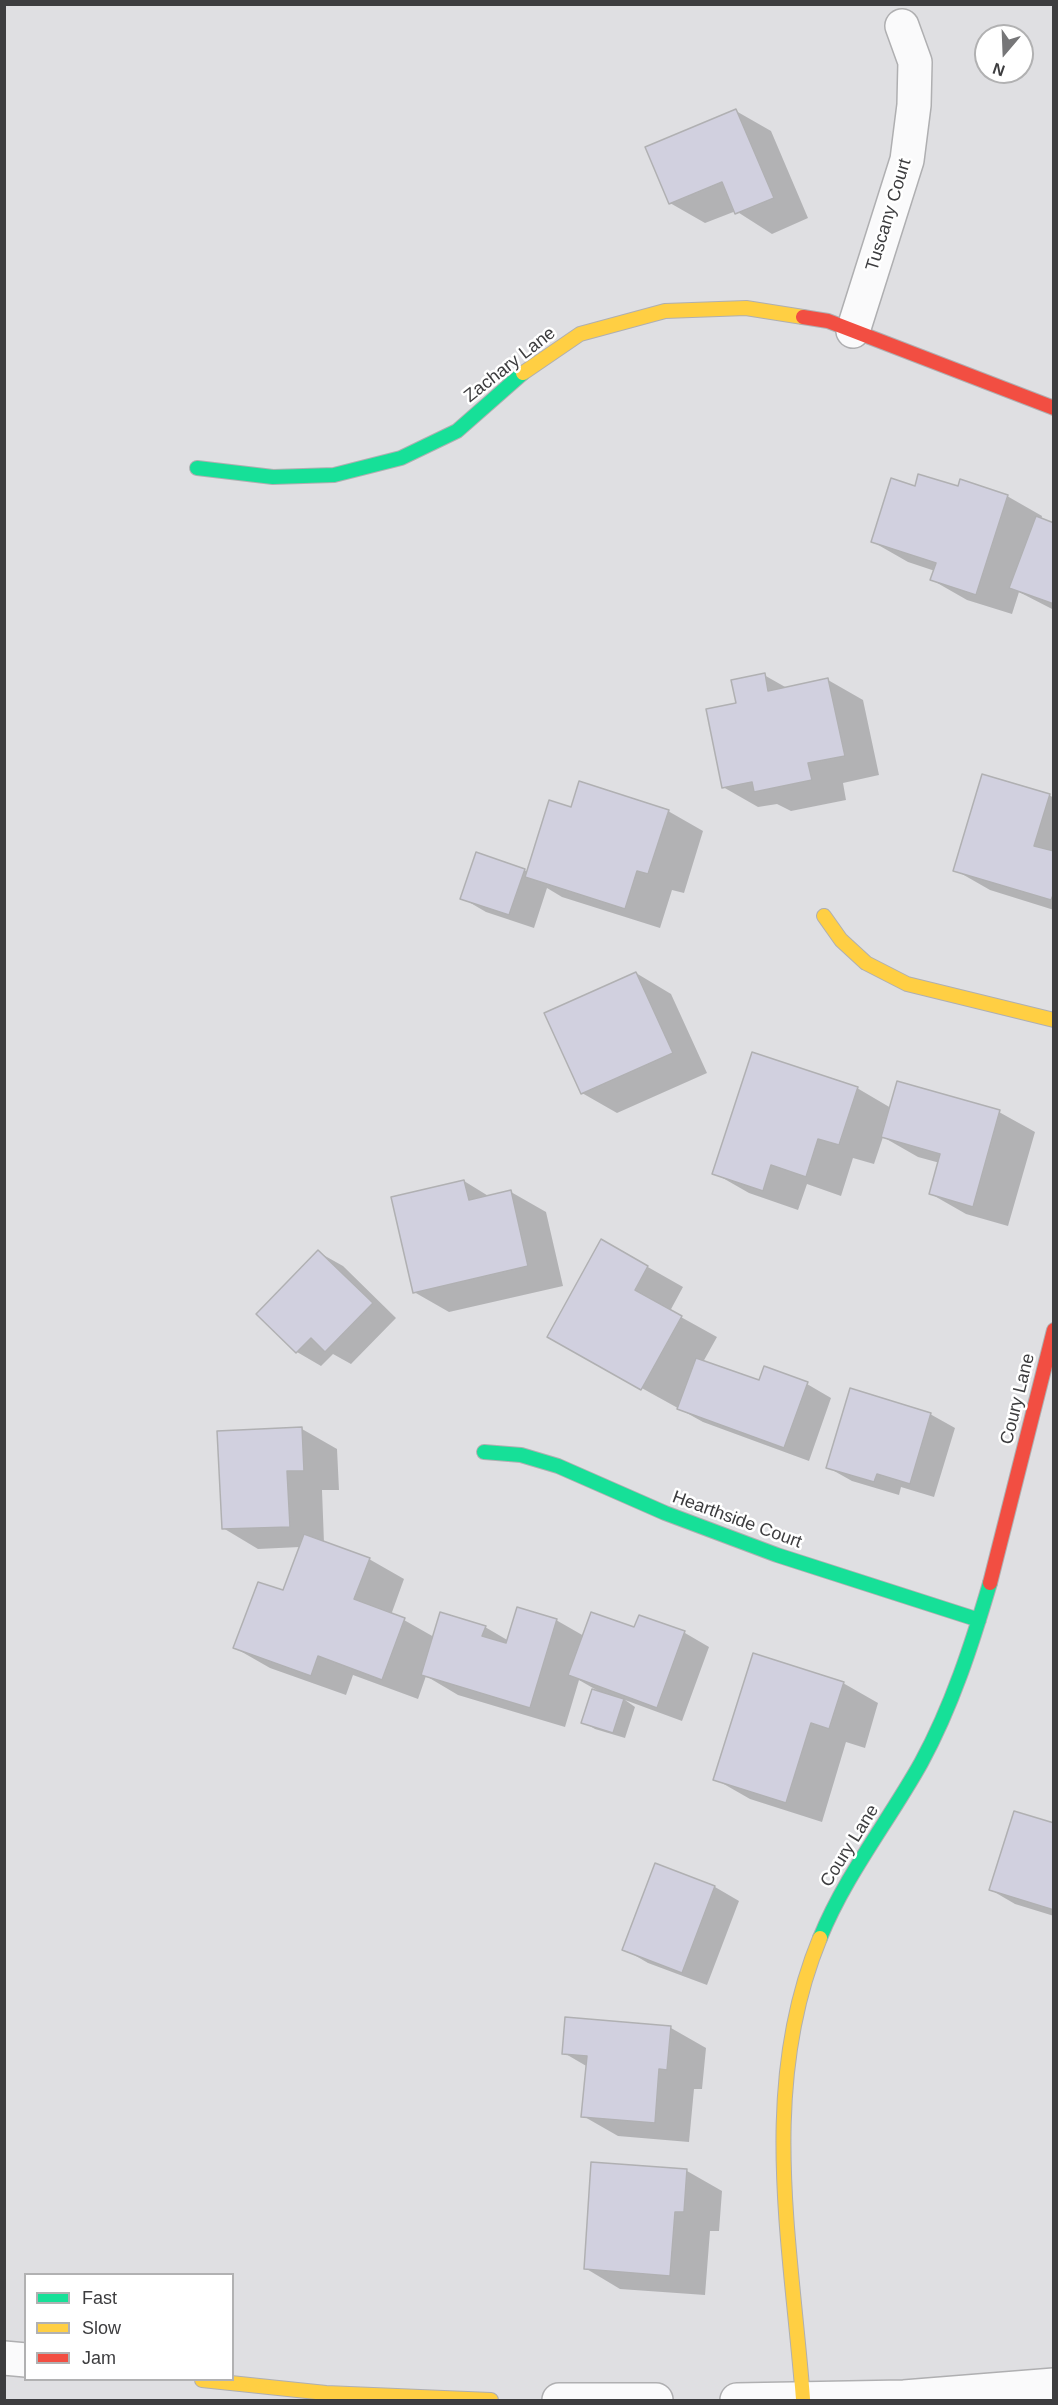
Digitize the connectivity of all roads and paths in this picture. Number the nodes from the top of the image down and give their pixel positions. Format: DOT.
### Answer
graph roads {
  1 [pos="903,26"];
  2 [pos="853,331"];
  3 [pos="1053,408"];
  4 [pos="197,468"];
  5 [pos="824,916"];
  6 [pos="1053,1020"];
  7 [pos="1053,1330"];
  8 [pos="484,1452"];
  9 [pos="979,1620"];
  10 [pos="4,2358"];
  11 [pos="24,2360"];
  12 [pos="220,2381"];
  13 [pos="1053,2385"];
  14 [pos="803,2399"];
  15 [pos="491,2400"];
  16 [pos="559,2400"];
  17 [pos="656,2400"];
  18 [pos="737,2400"];
  1 -- 2 [label="street, Tuscany Court"];
  2 -- 3 [label="street, Zachary Lane"];
  2 -- 4 [label="street, Zachary Lane"];
  5 -- 6 [label="street"];
  7 -- 9 [label="street, Coury Lane"];
  8 -- 9 [label="street, Hearthside Court"];
  9 -- 14 [label="street, Coury Lane"];
  10 -- 11 [label="street"];
  12 -- 15 [label="street"];
  13 -- 14 [label="street"];
  14 -- 18 [label="street"];
  16 -- 17 [label="street"];
}
